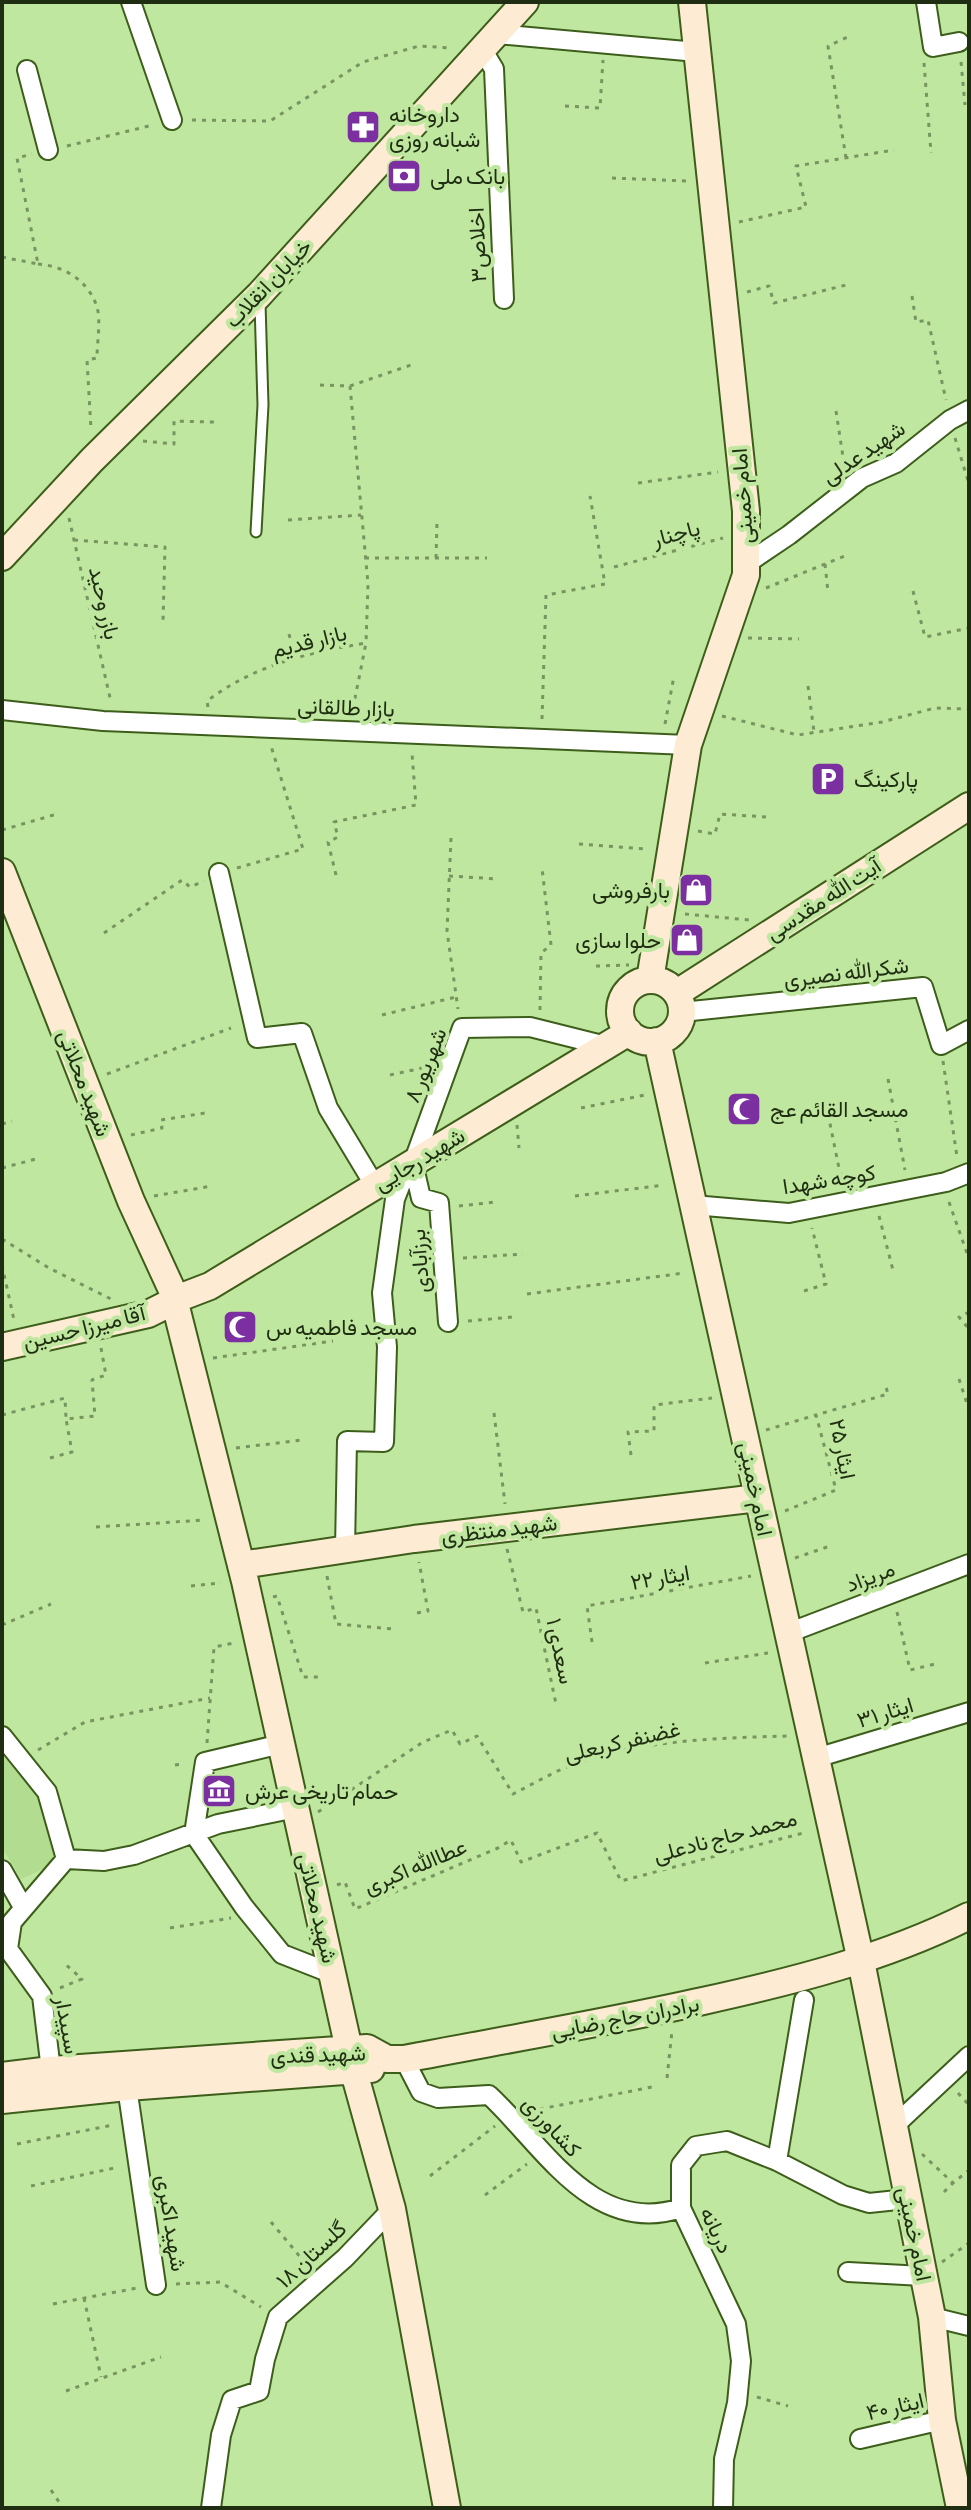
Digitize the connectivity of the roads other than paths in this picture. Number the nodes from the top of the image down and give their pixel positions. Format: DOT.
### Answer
graph roads {
  1 [pos="131,2"];
  2 [pos="525,2"];
  3 [pos="692,2"];
  4 [pos="926,2"];
  5 [pos="489,42"];
  6 [pos="959,42"];
  7 [pos="697,52"];
  8 [pos="27,70"];
  9 [pos="172,120"];
  10 [pos="48,150"];
  11 [pos="259,295"];
  12 [pos="504,299"];
  13 [pos="969,410"];
  14 [pos="256,532"];
  15 [pos="2,557"];
  16 [pos="746,564"];
  17 [pos="2,710"];
  18 [pos="688,745"];
  19 [pos="969,806"];
  20 [pos="2,872"];
  21 [pos="219,873"];
  22 [pos="651,972"];
  23 [pos="680,1003"];
  24 [pos="969,1030"];
  25 [pos="629,1032"];
  26 [pos="657,1041"];
  27 [pos="606,1046"];
  28 [pos="411,1164"];
  29 [pos="957,1177"];
  30 [pos="375,1186"];
  31 [pos="690,1193"];
  32 [pos="175,1301"];
  33 [pos="448,1322"];
  34 [pos="11,1345"];
  35 [pos="761,1509"];
  36 [pos="334,1551"];
  37 [pos="969,1564"];
  38 [pos="245,1583"];
  39 [pos="790,1641"];
  40 [pos="969,1712"];
  41 [pos="2,1736"];
  42 [pos="281,1744"];
  43 [pos="813,1746"];
  44 [pos="297,1816"];
  45 [pos="194,1834"];
  46 [pos="66,1859"];
  47 [pos="2,1870"];
  48 [pos="23,1907"];
  49 [pos="969,1916"];
  50 [pos="858,1949"];
  51 [pos="5,1950"];
  52 [pos="333,1974"];
  53 [pos="804,2000"];
  54 [pos="969,2056"];
  55 [pos="396,2059"];
  56 [pos="352,2061"];
  57 [pos="51,2070"];
  58 [pos="2,2076"];
  59 [pos="127,2087"];
  60 [pos="2,2100"];
  61 [pos="893,2127"];
  62 [pos="777,2161"];
  63 [pos="907,2199"];
  64 [pos="681,2208"];
  65 [pos="392,2209"];
  66 [pos="848,2272"];
  67 [pos="923,2276"];
  68 [pos="156,2285"];
  69 [pos="932,2317"];
  70 [pos="969,2326"];
  71 [pos="942,2420"];
  72 [pos="860,2439"];
  73 [pos="211,2508"];
  74 [pos="447,2508"];
  75 [pos="723,2508"];
  76 [pos="960,2508"];
  1 -- 9 [label="street"];
  2 -- 5 [label="main road, خیابان انقلاب"];
  3 -- 7 [label="main road, امام خمینی"];
  4 -- 6 [label="street"];
  5 -- 7 [label="street"];
  5 -- 11 [label="main road, خیابان انقلاب"];
  5 -- 12 [label="street, اخلاص۳"];
  7 -- 16 [label="main road, امام خمینی"];
  8 -- 10 [label="street"];
  11 -- 14 [label="lane"];
  11 -- 15 [label="main road, خیابان انقلاب"];
  13 -- 16 [label="street, شهید عدلی"];
  16 -- 18 [label="main road, امام خمینی"];
  17 -- 18 [label="street, بازار طالقانی"];
  18 -- 22 [label="main road, امام خمینی"];
  19 -- 23 [label="main road, آیت الله مقدسی"];
  20 -- 32 [label="main road, شهید محلاتی"];
  21 -- 30 [label="street"];
  22 -- 23 [label="main road"];
  22 -- 25 [label="main road"];
  23 -- 24 [label="street, شکرالله نصیری"];
  23 -- 26 [label="main road"];
  25 -- 26 [label="main road"];
  25 -- 27 [label="main road, شهید رجایی"];
  26 -- 31 [label="main road, امام خمینی"];
  27 -- 28 [label="main road, شهید رجایی"];
  27 -- 28 [label="street, ۸ شهریور"];
  28 -- 30 [label="main road, شهید رجایی"];
  28 -- 33 [label="street, برزآبادی"];
  28 -- 36 [label="street, ۸ شهریور"];
  29 -- 31 [label="street, کوچه شهدا"];
  30 -- 32 [label="main road, شهید رجایی"];
  31 -- 35 [label="main road, امام خمینی"];
  32 -- 34 [label="main road, آقا میرزا حسین"];
  32 -- 38 [label="main road, شهید محلاتی"];
  35 -- 36 [label="main road, شهید منتظری"];
  35 -- 39 [label="main road, امام خمینی"];
  36 -- 38 [label="main road, شهید منتظری"];
  37 -- 39 [label="street, مریزاد"];
  38 -- 42 [label="main road, شهید محلاتی"];
  39 -- 43 [label="main road, امام خمینی"];
  40 -- 43 [label="street, ایثار ۳۱"];
  41 -- 46 [label="street"];
  42 -- 44 [label="main road, شهید محلاتی"];
  42 -- 45 [label="street"];
  43 -- 50 [label="main road, امام خمینی"];
  44 -- 45 [label="street"];
  44 -- 52 [label="main road, شهید محلاتی"];
  45 -- 46 [label="street"];
  45 -- 52 [label="street"];
  46 -- 48 [label="street"];
  47 -- 48 [label="street"];
  48 -- 51 [label="street"];
  49 -- 50 [label="main road, برادران حاج رضایی"];
  50 -- 55 [label="main road, برادران حاج رضایی"];
  50 -- 61 [label="main road, امام خمینی"];
  51 -- 57 [label="street, سپیدار"];
  52 -- 56 [label="main road, شهید محلاتی"];
  53 -- 62 [label="street"];
  54 -- 61 [label="street"];
  55 -- 56 [label="main road, شهید قندی"];
  55 -- 64 [label="street, کشاورزی"];
  56 -- 57 [label="main road, شهید قندی"];
  56 -- 59 [label="main road, شهید قندی"];
  56 -- 65 [label="main road, شهید محلاتی"];
  57 -- 58 [label="main road, شهید قندی"];
  59 -- 60 [label="main road, شهید قندی"];
  59 -- 68 [label="street, شهید اکبری"];
  61 -- 63 [label="main road, امام خمینی"];
  62 -- 63 [label="street, دریانه"];
  62 -- 64 [label="street, دریانه"];
  63 -- 67 [label="main road, امام خمینی"];
  64 -- 75 [label="street, دریانه"];
  65 -- 73 [label="street, گلستان ۱۸"];
  65 -- 74 [label="main road, شهید محلاتی"];
  66 -- 67 [label="street"];
  67 -- 69 [label="main road, امام خمینی"];
  69 -- 70 [label="street"];
  69 -- 71 [label="main road, امام خمینی"];
  71 -- 72 [label="street, ایثار ۴۰"];
  71 -- 76 [label="main road, امام خمینی"];
}
